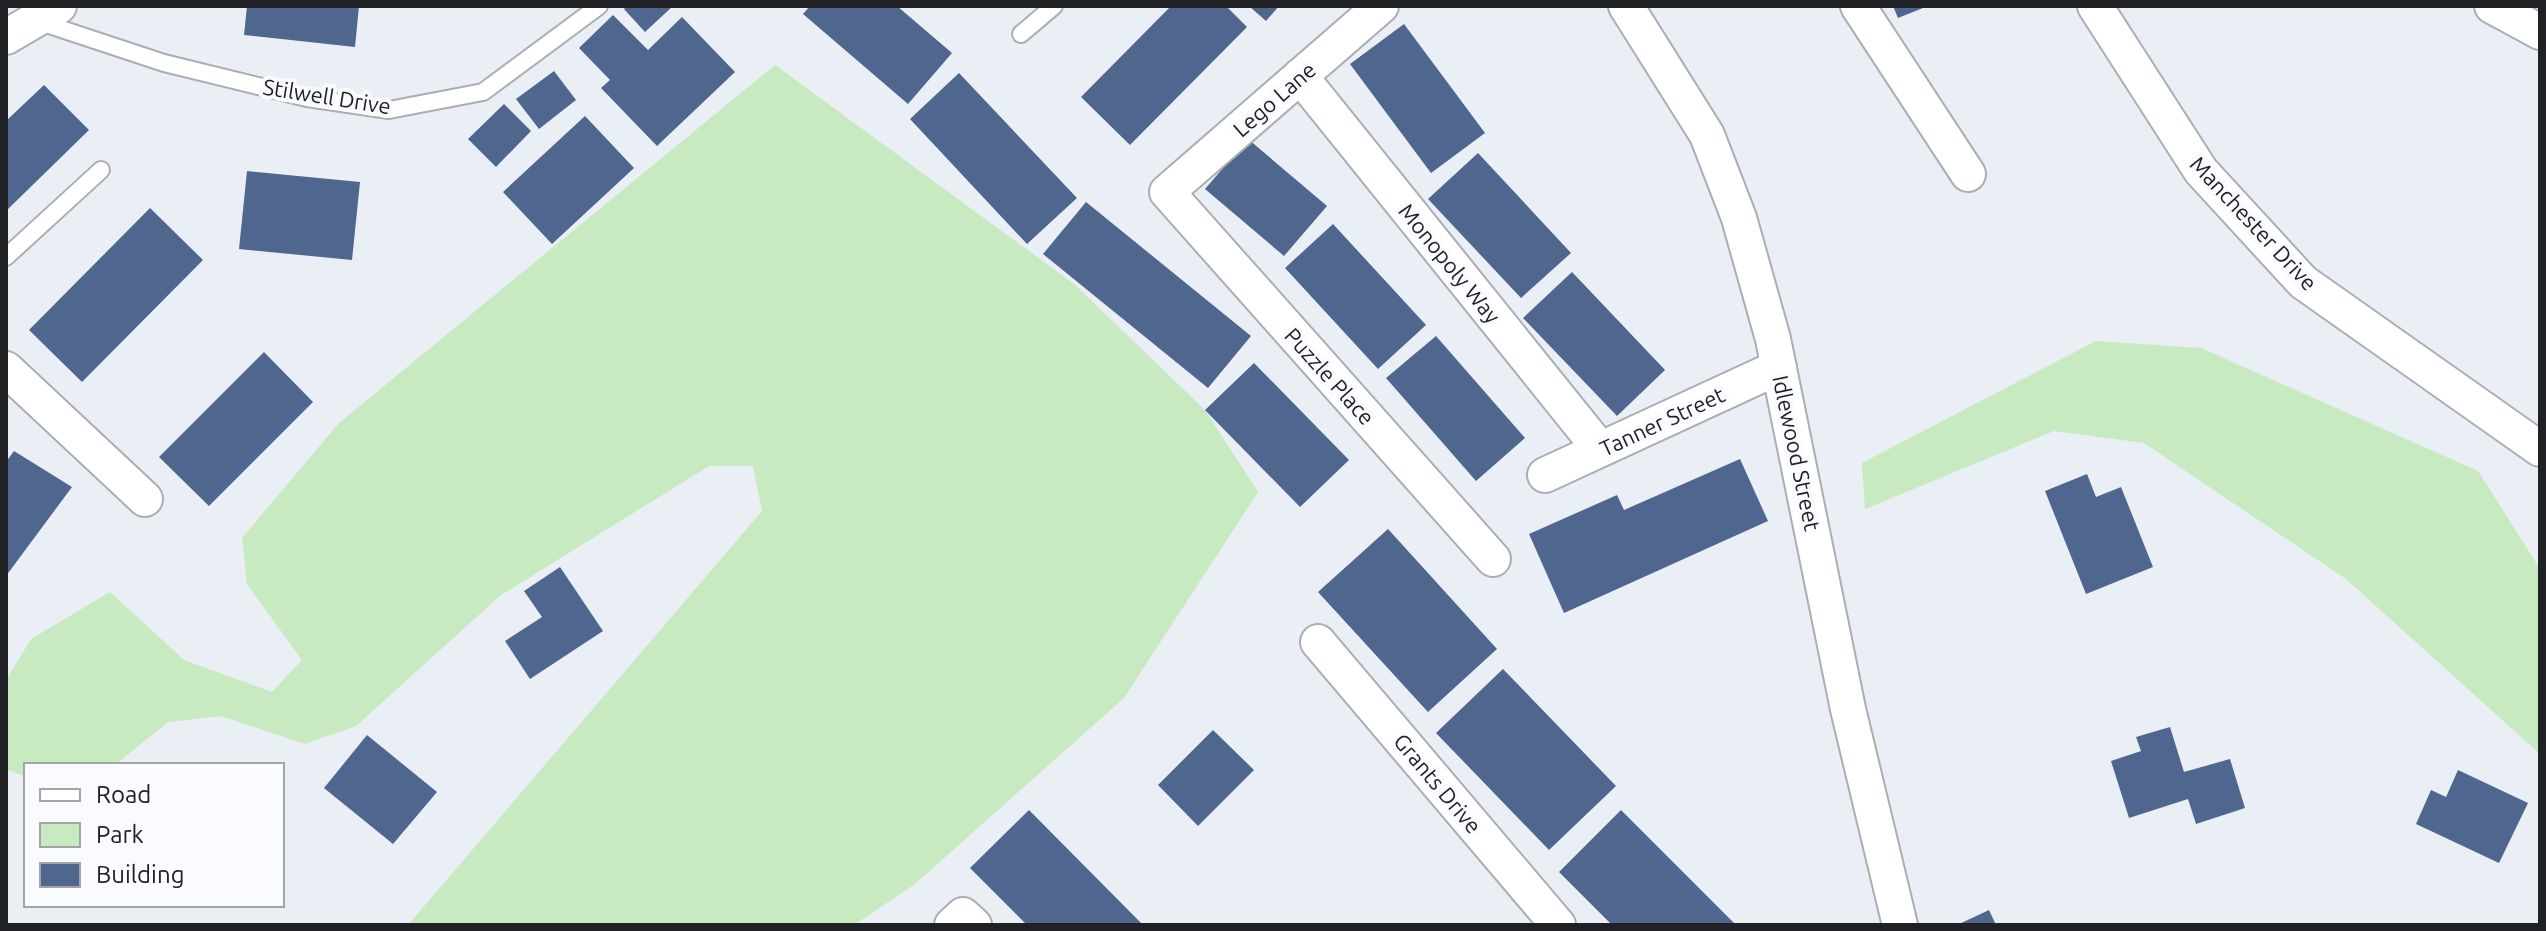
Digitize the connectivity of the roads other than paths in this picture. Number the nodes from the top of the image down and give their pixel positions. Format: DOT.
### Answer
graph roads {
  1 [pos="599,6"];
  2 [pos="1054,6"];
  3 [pos="1381,6"];
  4 [pos="1626,6"];
  5 [pos="1858,6"];
  6 [pos="2095,6"];
  7 [pos="2492,6"];
  8 [pos="47,13"];
  9 [pos="2540,32"];
  10 [pos="1021,34"];
  11 [pos="6,37"];
  12 [pos="1300,76"];
  13 [pos="101,170"];
  14 [pos="1968,174"];
  15 [pos="1167,192"];
  16 [pos="6,257"];
  17 [pos="1779,367"];
  18 [pos="6,369"];
  19 [pos="1600,449"];
  20 [pos="2540,449"];
  21 [pos="1545,475"];
  22 [pos="145,499"];
  23 [pos="1493,559"];
  24 [pos="1318,642"];
  25 [pos="1548,922"];
  26 [pos="952,925"];
  27 [pos="974,925"];
  28 [pos="1900,925"];
  1 -- 8 [label="lane, Stilwell Drive"];
  2 -- 10 [label="lane"];
  3 -- 12 [label="street, Lego Lane"];
  4 -- 17 [label="street, Idlewood Street"];
  5 -- 14 [label="street"];
  6 -- 20 [label="street, Manchester Drive"];
  7 -- 9 [label="street"];
  8 -- 11 [label="street"];
  12 -- 15 [label="street, Lego Lane"];
  12 -- 19 [label="street, Monopoly Way"];
  13 -- 16 [label="lane"];
  15 -- 23 [label="street, Puzzle Place"];
  17 -- 19 [label="street, Tanner Street"];
  17 -- 28 [label="street, Idlewood Street"];
  18 -- 22 [label="street"];
  19 -- 21 [label="street, Tanner Street"];
  24 -- 25 [label="street, Grants Drive"];
  26 -- 27 [label="street"];
}
